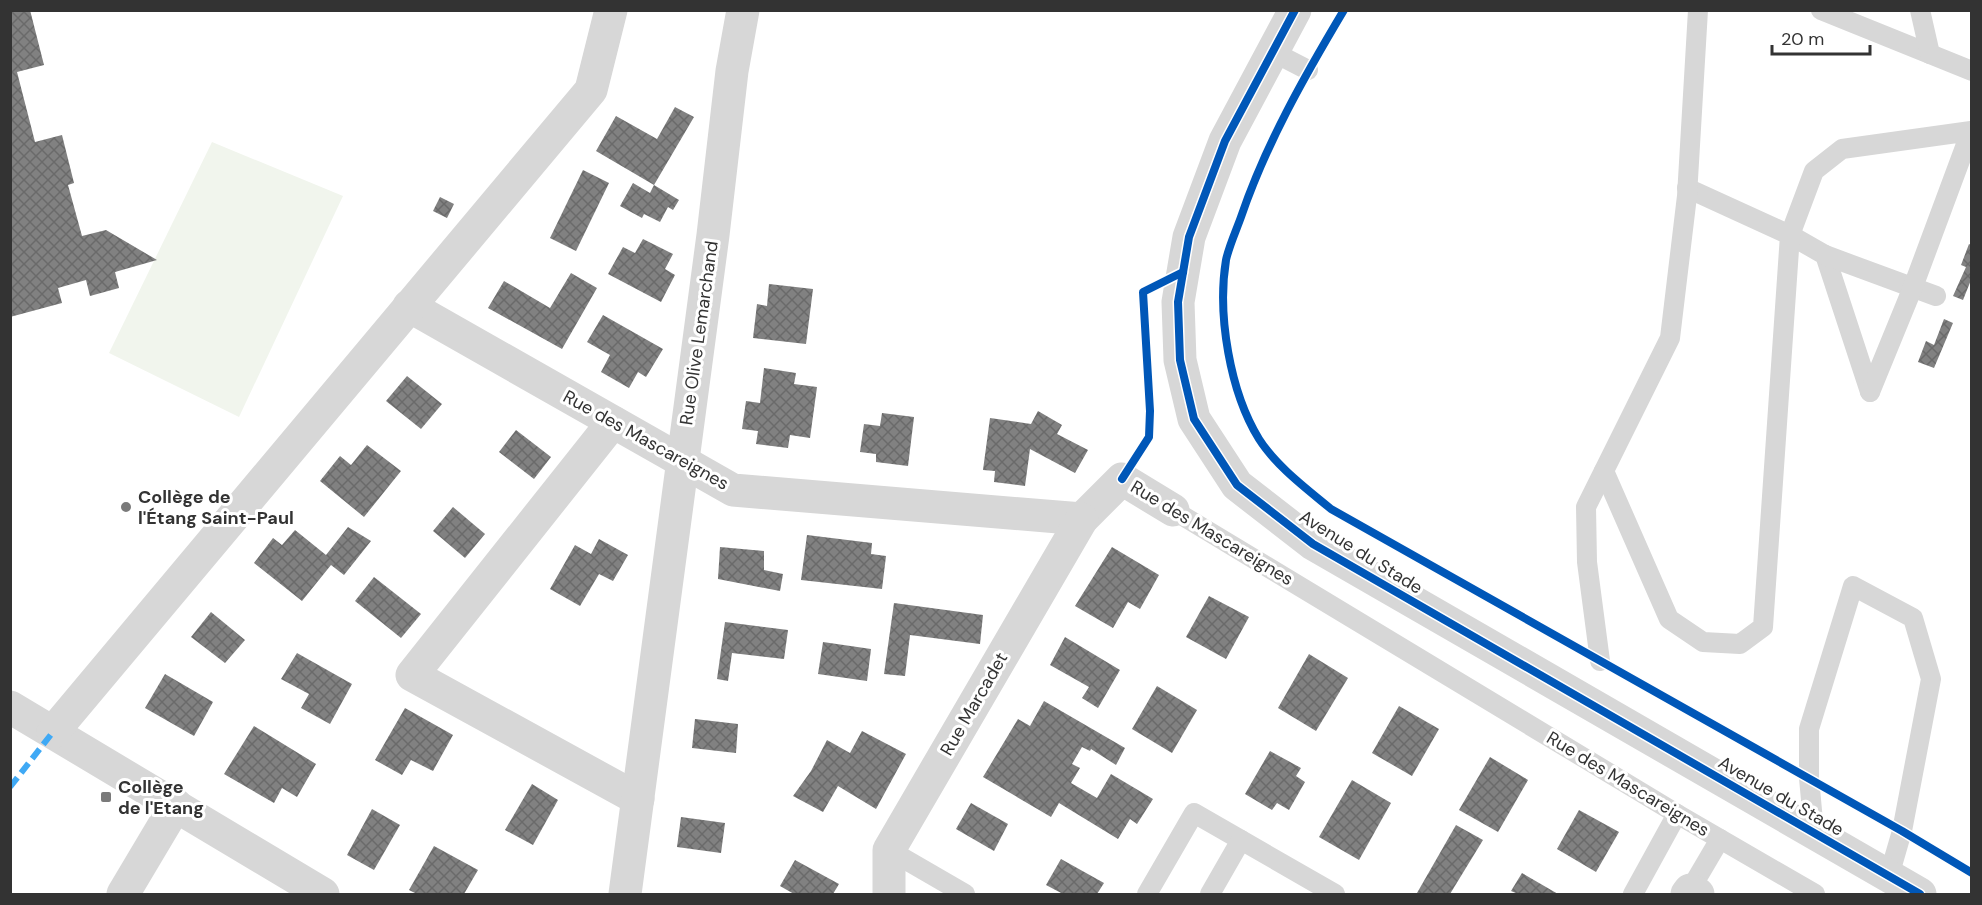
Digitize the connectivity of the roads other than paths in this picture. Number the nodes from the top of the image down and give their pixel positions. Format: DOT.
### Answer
graph roads {
  1 [pos="611,10"];
  2 [pos="743,10"];
  3 [pos="1295,10"];
  4 [pos="1698,10"];
  5 [pos="1821,10"];
  6 [pos="1920,10"];
  7 [pos="1273,52"];
  8 [pos="1930,54"];
  9 [pos="1308,70"];
  10 [pos="1971,71"];
  11 [pos="1971,130"];
  12 [pos="1686,188"];
  13 [pos="1790,235"];
  14 [pos="1825,255"];
  15 [pos="1913,287"];
  16 [pos="1936,296"];
  17 [pos="410,306"];
  18 [pos="613,422"];
  19 [pos="682,460"];
  20 [pos="1604,471"];
  21 [pos="1173,510"];
  22 [pos="1082,519"];
  23 [pos="1600,661"];
  24 [pos="10,707"];
  25 [pos="53,732"];
  26 [pos="638,799"];
  27 [pos="176,805"];
  28 [pos="1677,814"];
  29 [pos="1814,832"];
  30 [pos="1720,839"];
  31 [pos="1241,840"];
  32 [pos="889,850"];
  33 [pos="1889,876"];
  34 [pos="1692,893"];
  35 [pos="123,894"];
  36 [pos="323,894"];
  37 [pos="625,894"];
  38 [pos="889,894"];
  39 [pos="965,894"];
  40 [pos="1147,894"];
  41 [pos="1210,894"];
  42 [pos="1335,894"];
  43 [pos="1633,894"];
  44 [pos="1815,894"];
  45 [pos="1920,894"];
  1 -- 17 [label="street"];
  2 -- 19 [label="street, Rue Olive Lemarchand"];
  3 -- 7 [label="street, Avenue du Stade"];
  4 -- 12 [label="lane"];
  5 -- 8 [label="lane"];
  6 -- 8 [label="lane"];
  7 -- 9 [label="lane"];
  7 -- 29 [label="street, Avenue du Stade"];
  8 -- 10 [label="lane"];
  11 -- 13 [label="lane"];
  11 -- 15 [label="lane"];
  12 -- 13 [label="lane"];
  12 -- 20 [label="lane"];
  13 -- 14 [label="lane"];
  13 -- 20 [label="lane"];
  14 -- 15 [label="lane"];
  14 -- 15 [label="lane"];
  15 -- 16 [label="lane"];
  17 -- 18 [label="street, Rue des Mascareignes"];
  17 -- 25 [label="street"];
  18 -- 19 [label="street, Rue des Mascareignes"];
  18 -- 26 [label="street"];
  19 -- 22 [label="street, Rue des Mascareignes"];
  19 -- 26 [label="street, Rue Olive Lemarchand"];
  20 -- 23 [label="lane"];
  21 -- 22 [label="street, Rue des Mascareignes"];
  21 -- 28 [label="lane, Rue des Mascareignes"];
  22 -- 32 [label="street, Rue Marcadet"];
  24 -- 25 [label="street"];
  25 -- 27 [label="street"];
  26 -- 37 [label="street, Rue Olive Lemarchand"];
  27 -- 35 [label="street"];
  27 -- 36 [label="street"];
  28 -- 30 [label="lane, Rue des Mascareignes"];
  28 -- 43 [label="lane"];
  29 -- 33 [label="street, Avenue du Stade"];
  29 -- 33 [label="lane"];
  30 -- 34 [label="lane"];
  30 -- 44 [label="lane, Rue des Mascareignes"];
  31 -- 40 [label="lane"];
  31 -- 41 [label="lane"];
  31 -- 42 [label="lane"];
  32 -- 38 [label="street"];
  32 -- 39 [label="lane"];
  33 -- 45 [label="street, Avenue du Stade"];
}
